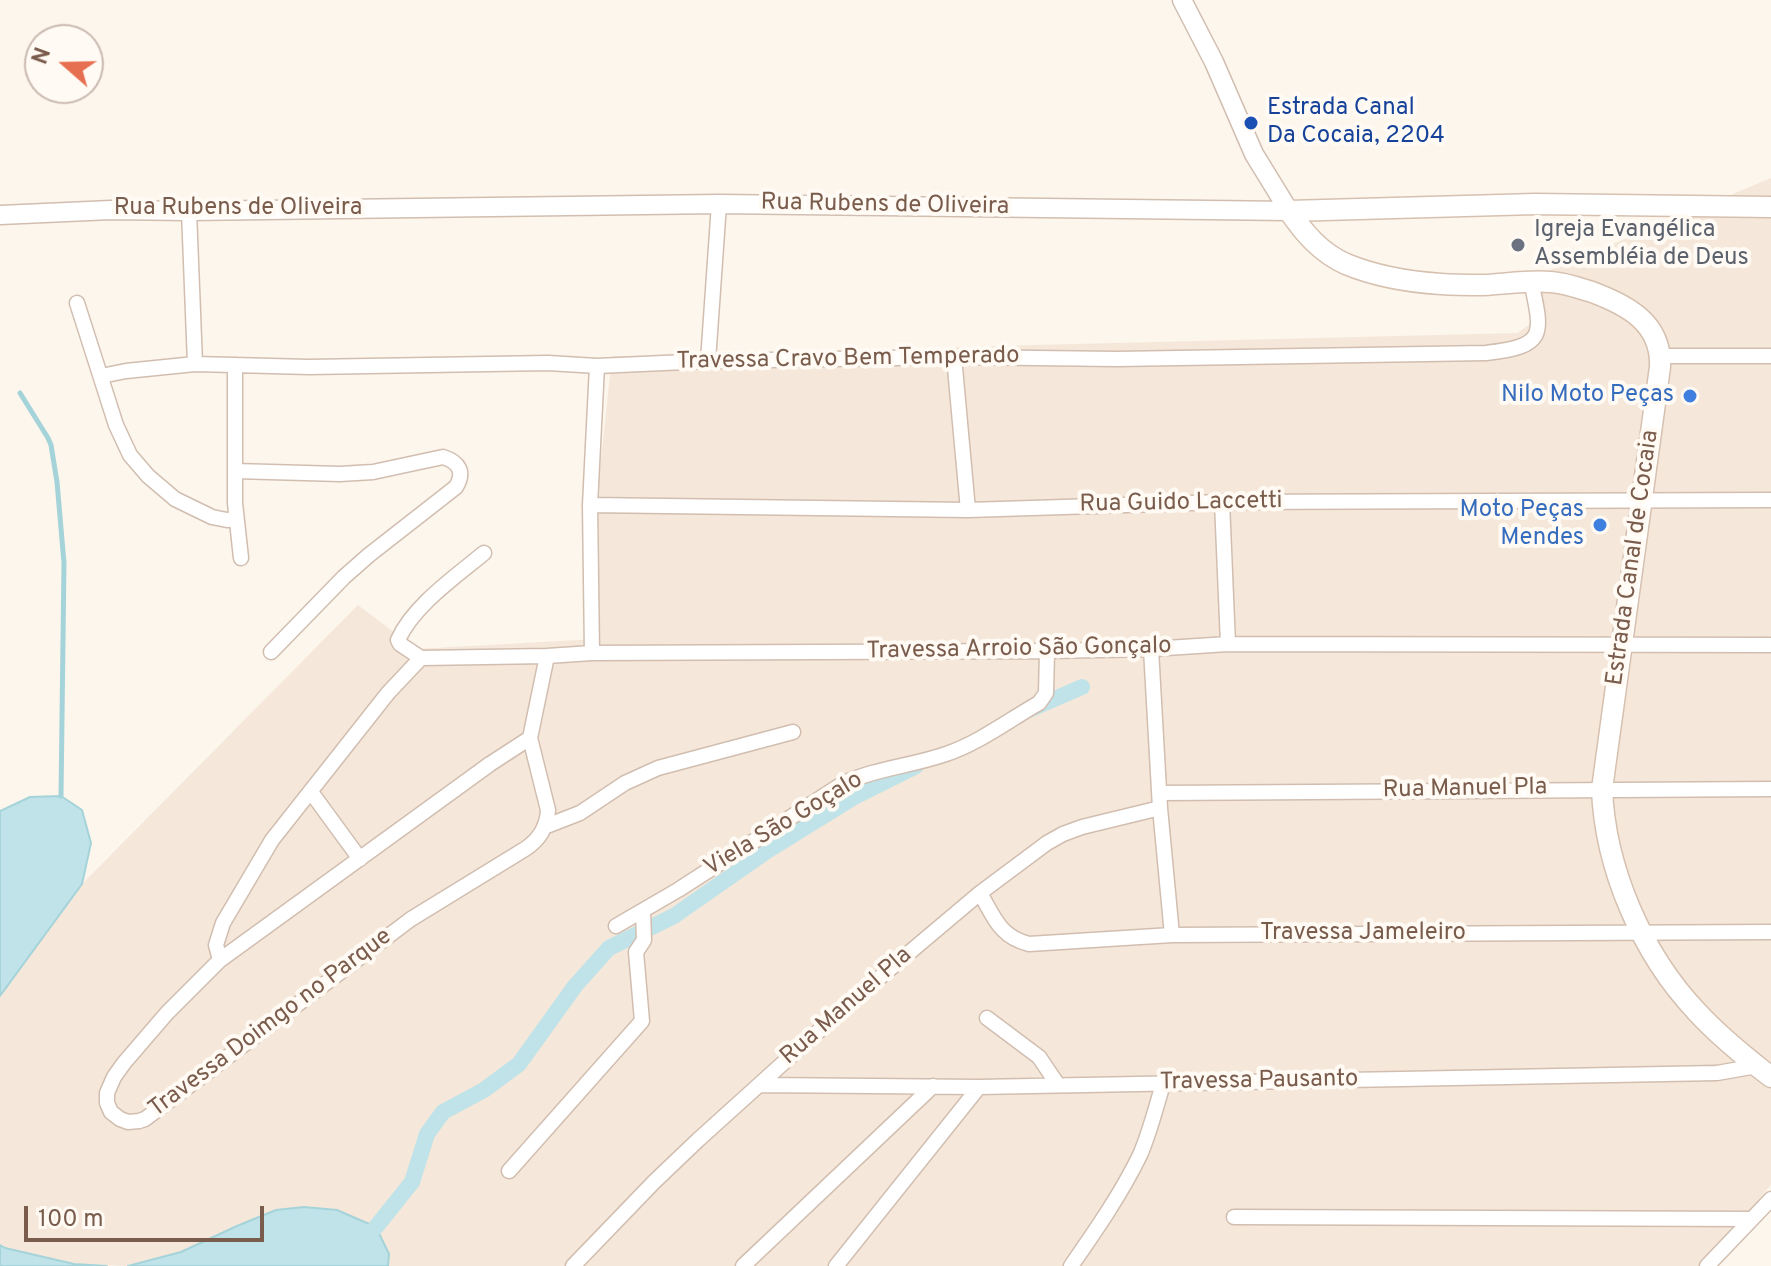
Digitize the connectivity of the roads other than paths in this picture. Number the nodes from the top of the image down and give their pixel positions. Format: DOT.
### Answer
graph roads {
  1 [pos="1182,0"];
  2 [pos="719,204"];
  3 [pos="1771,207"];
  4 [pos="189,211"];
  5 [pos="1289,211"];
  6 [pos="0,215"];
  7 [pos="1531,281"];
  8 [pos="77,303"];
  9 [pos="1660,356"];
  10 [pos="1771,356"];
  11 [pos="954,357"];
  12 [pos="708,361"];
  13 [pos="195,364"];
  14 [pos="235,365"];
  15 [pos="597,366"];
  16 [pos="101,376"];
  17 [pos="235,471"];
  18 [pos="1771,500"];
  19 [pos="1642,501"];
  20 [pos="1222,502"];
  21 [pos="590,505"];
  22 [pos="968,510"];
  23 [pos="236,519"];
  24 [pos="484,553"];
  25 [pos="241,558"];
  26 [pos="1228,644"];
  27 [pos="1622,645"];
  28 [pos="1771,645"];
  29 [pos="1151,649"];
  30 [pos="1047,651"];
  31 [pos="271,652"];
  32 [pos="592,653"];
  33 [pos="547,656"];
  34 [pos="421,658"];
  35 [pos="793,732"];
  36 [pos="530,738"];
  37 [pos="1602,789"];
  38 [pos="1771,789"];
  39 [pos="311,792"];
  40 [pos="1160,800"];
  41 [pos="544,827"];
  42 [pos="360,859"];
  43 [pos="980,893"];
  44 [pos="643,913"];
  45 [pos="616,926"];
  46 [pos="1642,932"];
  47 [pos="1771,932"];
  48 [pos="1172,935"];
  49 [pos="220,960"];
  50 [pos="987,1018"];
  51 [pos="1764,1072"];
  52 [pos="1163,1084"];
  53 [pos="761,1085"];
  54 [pos="1058,1085"];
  55 [pos="933,1086"];
  56 [pos="979,1087"];
  57 [pos="509,1171"];
  58 [pos="1771,1199"];
  59 [pos="1234,1217"];
  60 [pos="1750,1219"];
  61 [pos="573,1266"];
  62 [pos="743,1266"];
  63 [pos="836,1266"];
  64 [pos="1071,1266"];
  65 [pos="1707,1266"];
  1 -- 5 [label="street"];
  2 -- 4 [label="street, Rua Rubens de Oliveira"];
  2 -- 5 [label="street, Rua Rubens de Oliveira"];
  2 -- 12 [label="street"];
  3 -- 5 [label="main road, Rua Rubens de Oliveira"];
  4 -- 6 [label="street, Rua Rubens de Oliveira"];
  4 -- 13 [label="street"];
  5 -- 7 [label="main road"];
  7 -- 9 [label="main road"];
  7 -- 11 [label="street, Travessa Cravo Bem Temperado"];
  8 -- 16 [label="street"];
  9 -- 10 [label="street"];
  9 -- 19 [label="main road, Estrada Canal de Cocaia"];
  11 -- 12 [label="street, Travessa Cravo Bem Temperado"];
  11 -- 22 [label="street"];
  12 -- 15 [label="street, Travessa Cravo Bem Temperado"];
  13 -- 14 [label="street, Travessa Cravo Bem Temperado"];
  13 -- 16 [label="street, Travessa Cravo Bem Temperado"];
  14 -- 15 [label="street, Travessa Cravo Bem Temperado"];
  14 -- 17 [label="street"];
  15 -- 21 [label="street"];
  16 -- 23 [label="street"];
  17 -- 23 [label="street"];
  17 -- 31 [label="street"];
  18 -- 19 [label="street, Rua Guido Laccetti"];
  19 -- 20 [label="street, Rua Guido Laccetti"];
  19 -- 27 [label="main road, Estrada Canal de Cocaia"];
  20 -- 22 [label="street, Rua Guido Laccetti"];
  20 -- 26 [label="street"];
  21 -- 22 [label="street, Rua Guido Laccetti"];
  21 -- 32 [label="street"];
  23 -- 25 [label="street"];
  24 -- 34 [label="street"];
  26 -- 27 [label="street, Travessa Arroio São Gonçalo"];
  26 -- 29 [label="street, Travessa Arroio São Gonçalo"];
  27 -- 28 [label="street, Travessa Arroio São Gonçalo"];
  27 -- 37 [label="main road, Estrada Canal de Cocaia"];
  29 -- 30 [label="street, Travessa Arroio São Gonçalo"];
  29 -- 40 [label="street"];
  30 -- 32 [label="street, Travessa Arroio São Gonçalo"];
  30 -- 44 [label="street, Viela São Goçalo"];
  32 -- 33 [label="street, Travessa Arroio São Gonçalo"];
  33 -- 34 [label="street, Travessa Arroio São Gonçalo"];
  33 -- 36 [label="street"];
  34 -- 39 [label="street"];
  35 -- 41 [label="street"];
  36 -- 41 [label="street"];
  36 -- 42 [label="street, Travessa Doimgo no Parque"];
  37 -- 38 [label="street, Rua Manuel Pla"];
  37 -- 40 [label="street, Rua Manuel Pla"];
  37 -- 46 [label="main road, Estrada Canal de Cocaia"];
  39 -- 42 [label="street"];
  39 -- 49 [label="street"];
  40 -- 43 [label="street, Rua Manuel Pla"];
  40 -- 48 [label="street"];
  41 -- 49 [label="street, Travessa Doimgo no Parque"];
  42 -- 49 [label="street, Travessa Doimgo no Parque"];
  43 -- 48 [label="street, Travessa Jameleiro"];
  43 -- 53 [label="street, Rua Manuel Pla"];
  44 -- 45 [label="street, Viela São Goçalo"];
  44 -- 57 [label="street"];
  46 -- 47 [label="street, Travessa Jameleiro"];
  46 -- 48 [label="street, Travessa Jameleiro"];
  46 -- 51 [label="main road, Estrada Canal de Cocaia"];
  50 -- 54 [label="street"];
  51 -- 52 [label="street, Travessa Pausanto"];
  52 -- 54 [label="street, Travessa Pausanto"];
  52 -- 64 [label="street"];
  53 -- 55 [label="street, Travessa Pausanto"];
  53 -- 61 [label="street, Rua Manuel Pla"];
  54 -- 56 [label="street, Travessa Pausanto"];
  55 -- 56 [label="street, Travessa Pausanto"];
  55 -- 62 [label="street"];
  56 -- 63 [label="street"];
  58 -- 60 [label="street"];
  59 -- 60 [label="street"];
  60 -- 65 [label="street"];
}
